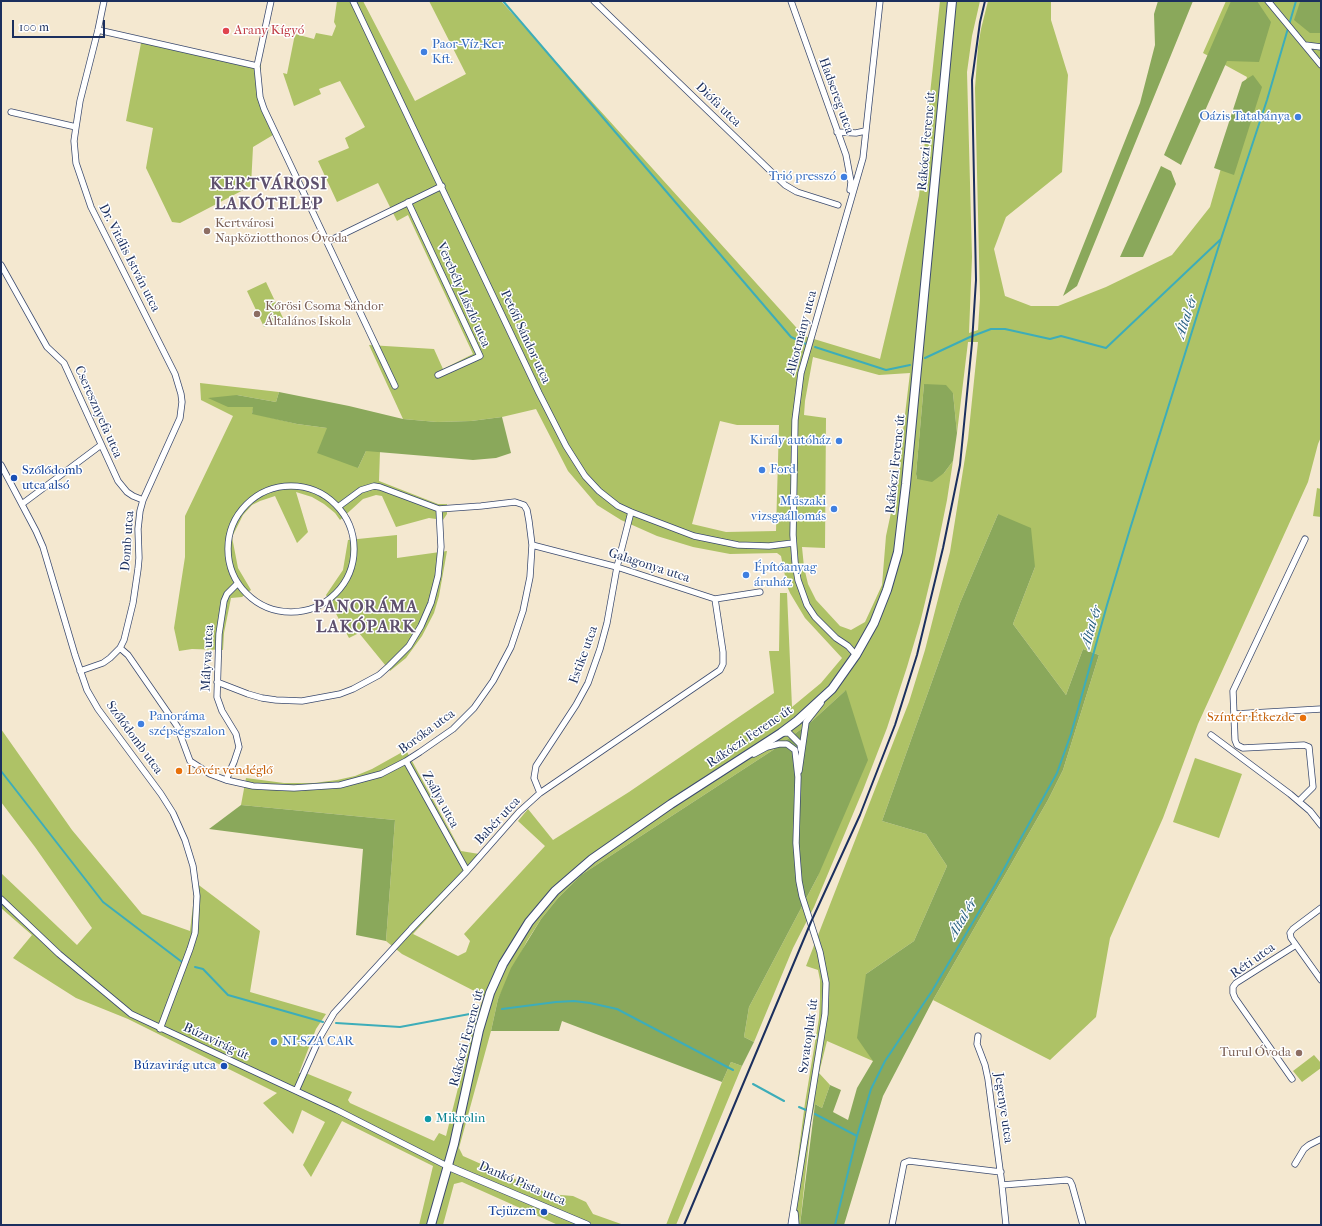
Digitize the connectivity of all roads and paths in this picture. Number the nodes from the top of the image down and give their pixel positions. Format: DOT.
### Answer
graph roads {
  1 [pos="104,1"];
  2 [pos="272,1"];
  3 [pos="353,1"];
  4 [pos="594,1"];
  5 [pos="791,1"];
  6 [pos="880,1"];
  7 [pos="952,1"];
  8 [pos="1268,1"];
  9 [pos="98,30"];
  10 [pos="1305,45"];
  11 [pos="1321,47"];
  12 [pos="1321,65"];
  13 [pos="257,66"];
  14 [pos="11,112"];
  15 [pos="76,126"];
  16 [pos="866,131"];
  17 [pos="837,132"];
  18 [pos="442,186"];
  19 [pos="849,201"];
  20 [pos="408,202"];
  21 [pos="838,205"];
  22 [pos="327,242"];
  23 [pos="1,265"];
  24 [pos="438,375"];
  25 [pos="396,386"];
  26 [pos="181,394"];
  27 [pos="101,446"];
  28 [pos="1,465"];
  29 [pos="143,500"];
  30 [pos="22,504"];
  31 [pos="338,507"];
  32 [pos="439,509"];
  33 [pos="631,512"];
  34 [pos="1305,539"];
  35 [pos="793,543"];
  36 [pos="532,545"];
  37 [pos="617,566"];
  38 [pos="238,583"];
  39 [pos="760,592"];
  40 [pos="715,599"];
  41 [pos="120,648"];
  42 [pos="856,655"];
  43 [pos="80,671"];
  44 [pos="217,682"];
  45 [pos="832,689"];
  46 [pos="1321,709"];
  47 [pos="1235,714"];
  48 [pos="785,733"];
  49 [pos="1211,735"];
  50 [pos="795,750"];
  51 [pos="802,756"];
  52 [pos="406,761"];
  53 [pos="726,768"];
  54 [pos="798,777"];
  55 [pos="226,780"];
  56 [pos="540,793"];
  57 [pos="1298,801"];
  58 [pos="1321,825"];
  59 [pos="467,871"];
  60 [pos="1,899"];
  61 [pos="1321,908"];
  62 [pos="1296,945"];
  63 [pos="1321,980"];
  64 [pos="160,1029"];
  65 [pos="978,1036"];
  66 [pos="1292,1078"];
  67 [pos="296,1091"];
  68 [pos="1321,1139"];
  69 [pos="1295,1164"];
  70 [pos="447,1166"];
  71 [pos="1001,1172"];
  72 [pos="1002,1185"];
  73 [pos="794,1205"];
  74 [pos="431,1225"];
  75 [pos="587,1225"];
  76 [pos="791,1225"];
  77 [pos="796,1225"];
  78 [pos="892,1225"];
  79 [pos="1006,1225"];
  80 [pos="1083,1225"];
  1 -- 9 [label="street, Dr. Vitális István utca"];
  2 -- 13 [label="street"];
  3 -- 18 [label="street, Petőfi Sándor utca"];
  4 -- 21 [label="street, Diófa utca"];
  5 -- 17 [label="street, Hadsereg utca"];
  6 -- 16 [label="street, Alkotmány utca"];
  7 -- 42 [label="main road, Rákóczi Ferenc út"];
  8 -- 10 [label="street"];
  9 -- 13 [label="street"];
  9 -- 15 [label="street, Dr. Vitális István utca"];
  10 -- 11 [label="street"];
  10 -- 12 [label="street"];
  13 -- 22 [label="street"];
  14 -- 15 [label="street"];
  15 -- 26 [label="street, Dr. Vitális István utca"];
  16 -- 17 [label="street"];
  16 -- 19 [label="street, Alkotmány utca"];
  17 -- 19 [label="street, Hadsereg utca"];
  18 -- 20 [label="street"];
  18 -- 33 [label="street, Petőfi Sándor utca"];
  19 -- 35 [label="street, Alkotmány utca"];
  20 -- 22 [label="street"];
  20 -- 24 [label="street, Verebély László utca"];
  22 -- 25 [label="street"];
  23 -- 27 [label="street, Cseresznyefa utca"];
  26 -- 29 [label="street, Domb utca"];
  27 -- 29 [label="street, Cseresznyefa utca"];
  27 -- 30 [label="street"];
  28 -- 30 [label="street, Szőlődomb utca"];
  29 -- 41 [label="street, Domb utca"];
  30 -- 43 [label="street, Szőlődomb utca"];
  31 -- 32 [label="street, Boróka utca"];
  31 -- 38 [label="street"];
  31 -- 38 [label="street"];
  32 -- 36 [label="street, Boróka utca"];
  32 -- 44 [label="street"];
  33 -- 35 [label="street, Petőfi Sándor utca"];
  33 -- 37 [label="street, Estike utca"];
  34 -- 47 [label="street"];
  35 -- 42 [label="street, Alkotmány utca"];
  36 -- 37 [label="street, Galagonya utca"];
  36 -- 52 [label="street, Boróka utca"];
  37 -- 40 [label="street, Galagonya utca"];
  37 -- 56 [label="street, Estike utca"];
  38 -- 44 [label="street, Mályva utca"];
  39 -- 40 [label="street, Galagonya utca"];
  40 -- 56 [label="street, Babér utca"];
  41 -- 43 [label="street, Domb utca"];
  41 -- 55 [label="street, Boróka utca"];
  42 -- 45 [label="main road, Rákóczi Ferenc út"];
  43 -- 64 [label="street, Szőlődomb utca"];
  44 -- 55 [label="street, Mályva utca"];
  45 -- 48 [label="main road, Rákóczi Ferenc út"];
  45 -- 51 [label="street, Szvatopluk út"];
  46 -- 47 [label="street"];
  47 -- 57 [label="street"];
  48 -- 50 [label="street, Szvatopluk út"];
  48 -- 51 [label="street"];
  48 -- 53 [label="main road, Rákóczi Ferenc út"];
  49 -- 57 [label="street"];
  50 -- 53 [label="street"];
  50 -- 54 [label="street, Szvatopluk út"];
  51 -- 54 [label="street, Szvatopluk út"];
  52 -- 55 [label="street, Boróka utca"];
  52 -- 59 [label="street, Zsálya utca"];
  53 -- 70 [label="main road, Rákóczi Ferenc út"];
  54 -- 73 [label="street, Szvatopluk út"];
  56 -- 59 [label="street, Babér utca"];
  57 -- 58 [label="street"];
  59 -- 67 [label="street, Babér utca"];
  60 -- 64 [label="street, Búzavirág út"];
  61 -- 62 [label="street, Réti utca"];
  62 -- 63 [label="street, Réti utca"];
  62 -- 66 [label="street, Réti utca"];
  64 -- 67 [label="street, Búzavirág út"];
  65 -- 71 [label="street, Jegenye utca"];
  67 -- 70 [label="street, Búzavirág út"];
  68 -- 69 [label="street"];
  70 -- 74 [label="main road, Rákóczi Ferenc út"];
  70 -- 75 [label="street, Dankó Pista utca"];
  71 -- 72 [label="street, Jegenye utca"];
  71 -- 78 [label="street"];
  72 -- 79 [label="street, Jegenye utca"];
  72 -- 80 [label="street"];
  73 -- 76 [label="street, Szvatopluk út"];
  73 -- 77 [label="street, Szvatopluk út"];
}
